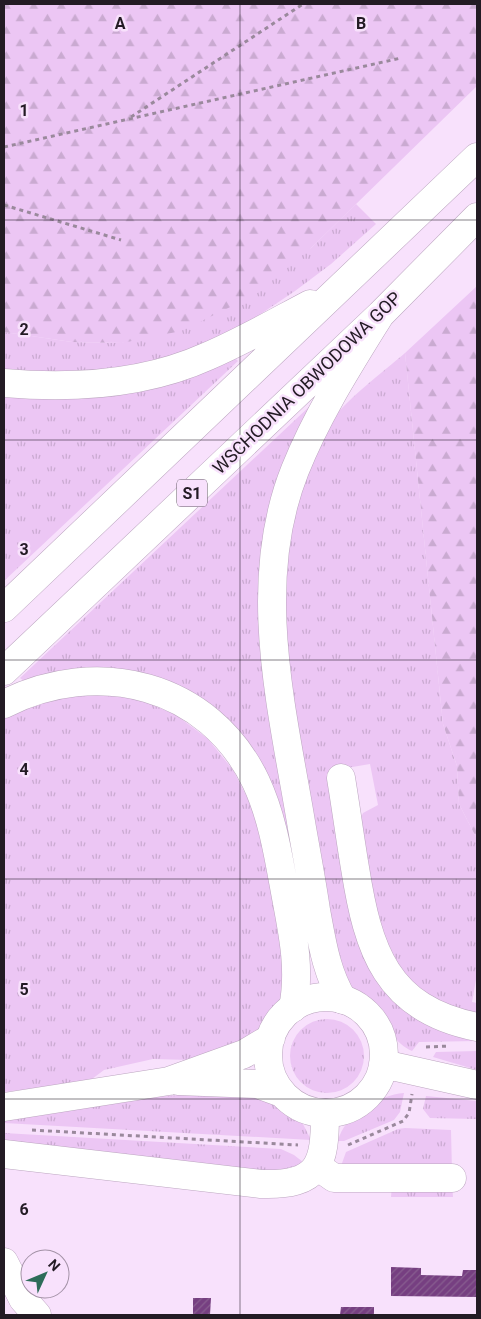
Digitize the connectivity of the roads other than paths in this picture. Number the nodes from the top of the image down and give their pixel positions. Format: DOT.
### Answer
graph roads {
  1 [pos="477,157"];
  2 [pos="477,217"];
  3 [pos="342,287"];
  4 [pos="380,315"];
  5 [pos="4,384"];
  6 [pos="4,608"];
  7 [pos="4,671"];
  8 [pos="4,704"];
  9 [pos="341,778"];
  10 [pos="343,1000"];
  11 [pos="293,1008"];
  12 [pos="477,1027"];
  13 [pos="271,1038"];
  14 [pos="383,1064"];
  15 [pos="168,1081"];
  16 [pos="477,1084"];
  17 [pos="282,1093"];
  18 [pos="4,1108"];
  19 [pos="325,1113"];
  20 [pos="4,1154"];
  21 [pos="311,1156"];
  22 [pos="452,1178"];
  23 [pos="4,1262"];
  24 [pos="37,1315"];
  1 -- 3 [label="main road"];
  2 -- 4 [label="main road, WSCHODNIA OBWODOWA GOP / S1"];
  3 -- 5 [label="main road"];
  3 -- 6 [label="main road"];
  4 -- 7 [label="main road, WSCHODNIA OBWODOWA GOP / S1"];
  4 -- 10 [label="main road"];
  8 -- 11 [label="main road"];
  9 -- 12 [label="main road"];
  10 -- 11 [label="main road"];
  10 -- 14 [label="main road"];
  11 -- 13 [label="main road"];
  13 -- 15 [label="main road"];
  13 -- 17 [label="main road"];
  14 -- 16 [label="main road"];
  14 -- 19 [label="main road"];
  15 -- 17 [label="main road"];
  15 -- 18 [label="main road"];
  17 -- 19 [label="main road"];
  19 -- 21 [label="main road"];
  20 -- 21 [label="main road"];
  21 -- 22 [label="main road"];
  23 -- 24 [label="main road"];
}
